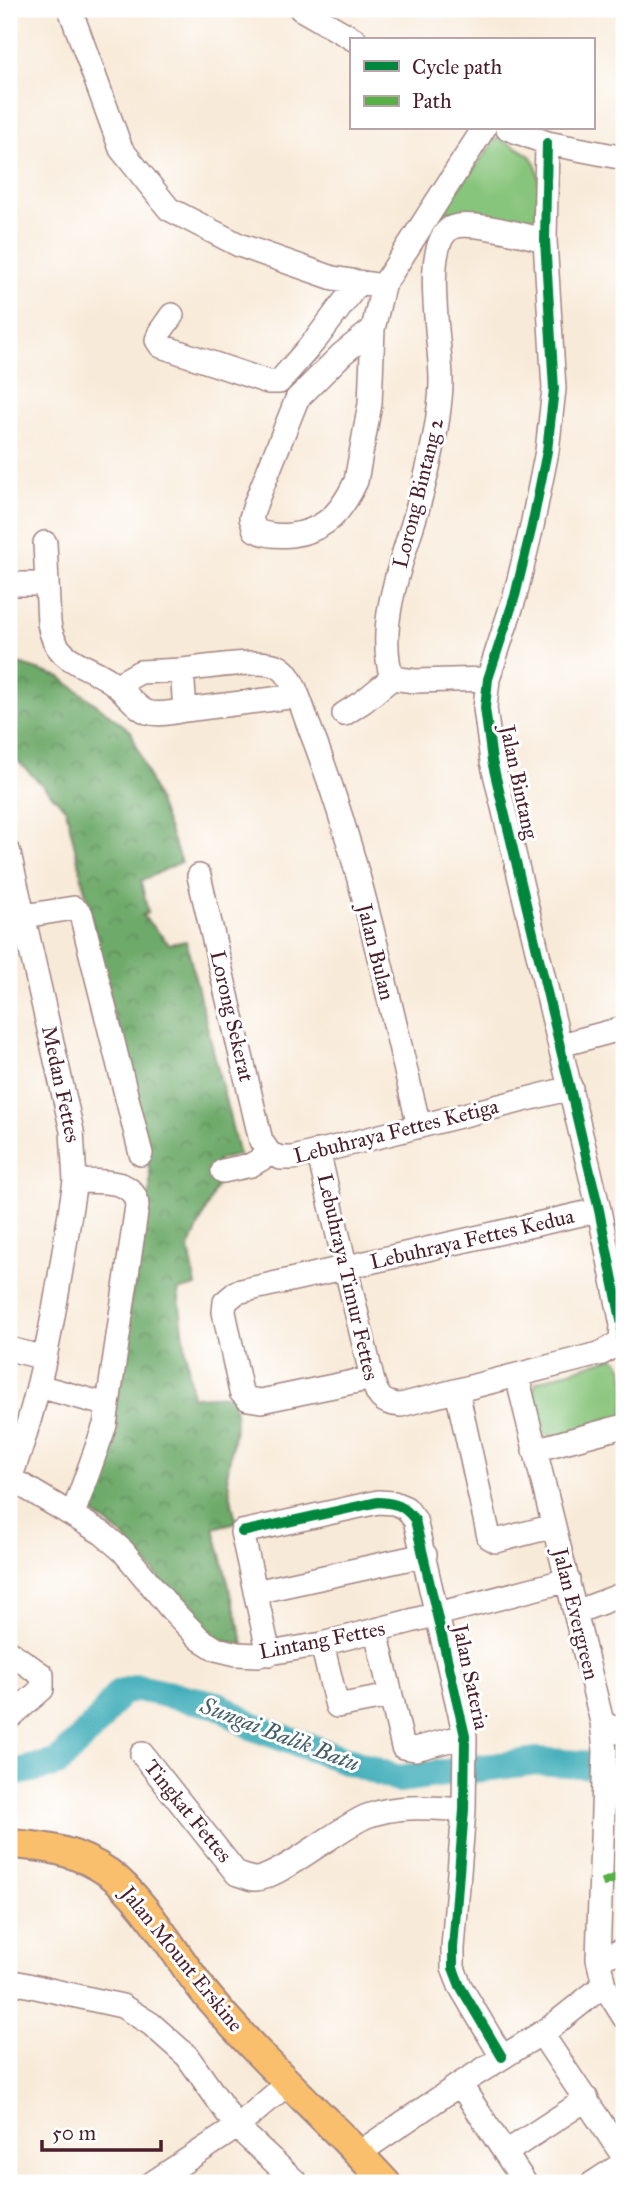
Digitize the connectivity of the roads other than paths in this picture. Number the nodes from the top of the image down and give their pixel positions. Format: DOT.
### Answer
graph roads {
  1 [pos="70,9"];
  2 [pos="301,9"];
  3 [pos="352,38"];
  4 [pos="483,130"];
  5 [pos="513,130"];
  6 [pos="547,143"];
  7 [pos="624,158"];
  8 [pos="545,240"];
  9 [pos="359,282"];
  10 [pos="383,286"];
  11 [pos="172,315"];
  12 [pos="373,329"];
  13 [pos="46,543"];
  14 [pos="9,584"];
  15 [pos="47,584"];
  16 [pos="183,670"];
  17 [pos="392,678"];
  18 [pos="488,679"];
  19 [pos="117,685"];
  20 [pos="298,696"];
  21 [pos="185,710"];
  22 [pos="344,714"];
  23 [pos="9,853"];
  24 [pos="199,876"];
  25 [pos="24,916"];
  26 [pos="624,1028"];
  27 [pos="561,1045"];
  28 [pos="571,1088"];
  29 [pos="419,1126"];
  30 [pos="318,1151"];
  31 [pos="141,1154"];
  32 [pos="270,1154"];
  33 [pos="223,1171"];
  34 [pos="75,1181"];
  35 [pos="599,1210"];
  36 [pos="345,1268"];
  37 [pos="622,1344"];
  38 [pos="9,1349"];
  39 [pos="45,1358"];
  40 [pos="517,1376"];
  41 [pos="372,1378"];
  42 [pos="38,1386"];
  43 [pos="457,1391"];
  44 [pos="108,1405"];
  45 [pos="624,1426"];
  46 [pos="534,1451"];
  47 [pos="9,1479"];
  48 [pos="73,1514"];
  49 [pos="554,1526"];
  50 [pos="425,1555"];
  51 [pos="568,1580"];
  52 [pos="255,1592"];
  53 [pos="624,1594"];
  54 [pos="576,1612"];
  55 [pos="438,1614"];
  56 [pos="376,1631"];
  57 [pos="322,1644"];
  58 [pos="9,1653"];
  59 [pos="269,1654"];
  60 [pos="390,1696"];
  61 [pos="9,1718"];
  62 [pos="602,1722"];
  63 [pos="624,1734"];
  64 [pos="465,1747"];
  65 [pos="142,1754"];
  66 [pos="464,1801"];
  67 [pos="9,1844"];
  68 [pos="624,1950"];
  69 [pos="598,1959"];
  70 [pos="9,1981"];
  71 [pos="604,1985"];
  72 [pos="624,2017"];
  73 [pos="541,2033"];
  74 [pos="502,2057"];
  75 [pos="288,2083"];
  76 [pos="460,2084"];
  77 [pos="587,2099"];
  78 [pos="237,2127"];
  79 [pos="505,2153"];
  80 [pos="359,2154"];
  81 [pos="624,2157"];
  82 [pos="624,2163"];
  83 [pos="152,2183"];
  84 [pos="297,2183"];
  85 [pos="386,2183"];
  86 [pos="525,2183"];
  87 [pos="593,2183"];
  1 -- 9 [label="street"];
  2 -- 3 [label="street"];
  4 -- 10 [label="street"];
  5 -- 6 [label="street"];
  6 -- 7 [label="street"];
  6 -- 8 [label="street, Jalan Bintang"];
  8 -- 17 [label="street, Lorong Bintang 2"];
  8 -- 18 [label="street, Jalan Bintang"];
  9 -- 10 [label="street"];
  9 -- 11 [label="street"];
  10 -- 12 [label="street"];
  12 -- 12 [label="street"];
  13 -- 15 [label="street"];
  14 -- 15 [label="street"];
  15 -- 19 [label="street"];
  16 -- 19 [label="street, Jalan Bulan"];
  16 -- 20 [label="street, Jalan Bulan"];
  16 -- 21 [label="street"];
  17 -- 18 [label="street"];
  17 -- 22 [label="street"];
  18 -- 27 [label="street, Jalan Bintang"];
  19 -- 21 [label="street"];
  20 -- 21 [label="street"];
  20 -- 29 [label="street, Jalan Bulan"];
  23 -- 25 [label="street, Medan Fettes"];
  24 -- 32 [label="street, Lorong Sekerat"];
  25 -- 31 [label="street"];
  25 -- 34 [label="street, Medan Fettes"];
  26 -- 27 [label="street"];
  27 -- 28 [label="street, Jalan Bintang"];
  28 -- 29 [label="street, Lebuhraya Fettes Ketiga"];
  28 -- 35 [label="street, Jalan Bintang"];
  29 -- 30 [label="street, Lebuhraya Fettes Ketiga"];
  30 -- 32 [label="street, Lebuhraya Fettes Ketiga"];
  30 -- 36 [label="street, Lebuhraya Timur Fettes"];
  32 -- 33 [label="street, Lebuhraya Fettes Ketiga"];
  34 -- 39 [label="street, Medan Fettes"];
  34 -- 44 [label="street"];
  35 -- 36 [label="street, Lebuhraya Fettes Kedua"];
  35 -- 37 [label="street, Jalan Bintang"];
  36 -- 41 [label="street, Lebuhraya Timur Fettes"];
  36 -- 41 [label="street, Lebuhraya Fettes Kedua"];
  37 -- 40 [label="street"];
  38 -- 39 [label="street"];
  39 -- 42 [label="street, Medan Fettes"];
  40 -- 43 [label="street"];
  40 -- 46 [label="street, Jalan Evergreen"];
  41 -- 43 [label="street, Lebuhraya Timur Fettes"];
  42 -- 44 [label="street"];
  42 -- 47 [label="street, Medan Fettes"];
  43 -- 49 [label="street"];
  44 -- 48 [label="street"];
  45 -- 46 [label="street"];
  46 -- 49 [label="street, Jalan Evergreen"];
  47 -- 48 [label="street, Lintang Fettes"];
  48 -- 59 [label="street, Lintang Fettes"];
  49 -- 51 [label="street, Jalan Evergreen"];
  50 -- 52 [label="street"];
  50 -- 52 [label="street, Jalan Sateria"];
  50 -- 55 [label="street, Jalan Sateria"];
  51 -- 54 [label="street, Jalan Evergreen"];
  51 -- 55 [label="street, Lintang Fettes"];
  52 -- 59 [label="street"];
  53 -- 54 [label="street"];
  54 -- 62 [label="street, Jalan Evergreen"];
  55 -- 56 [label="street, Lintang Fettes"];
  55 -- 64 [label="street, Jalan Sateria"];
  56 -- 57 [label="street, Lintang Fettes"];
  56 -- 60 [label="street"];
  57 -- 59 [label="street, Lintang Fettes"];
  57 -- 60 [label="street"];
  58 -- 61 [label="street"];
  60 -- 64 [label="street"];
  62 -- 63 [label="street"];
  62 -- 69 [label="street, Jalan Evergreen"];
  64 -- 66 [label="street, Jalan Sateria"];
  65 -- 66 [label="street, Tingkat Fettes"];
  66 -- 74 [label="street, Jalan Sateria"];
  67 -- 75 [label="main road, Jalan Mount Erskine"];
  68 -- 69 [label="street"];
  69 -- 71 [label="street, Jalan Evergreen"];
  70 -- 78 [label="street"];
  71 -- 72 [label="street, Jalan Evergreen"];
  71 -- 73 [label="street"];
  73 -- 74 [label="street"];
  73 -- 77 [label="street"];
  74 -- 76 [label="street"];
  75 -- 78 [label="street"];
  75 -- 80 [label="main road, Jalan Mount Erskine"];
  76 -- 79 [label="street"];
  76 -- 80 [label="street"];
  77 -- 79 [label="street"];
  77 -- 81 [label="street"];
  78 -- 83 [label="street"];
  78 -- 84 [label="street"];
  79 -- 86 [label="street"];
  80 -- 85 [label="main road, Jalan Mount Erskine"];
  82 -- 87 [label="street"];
}
